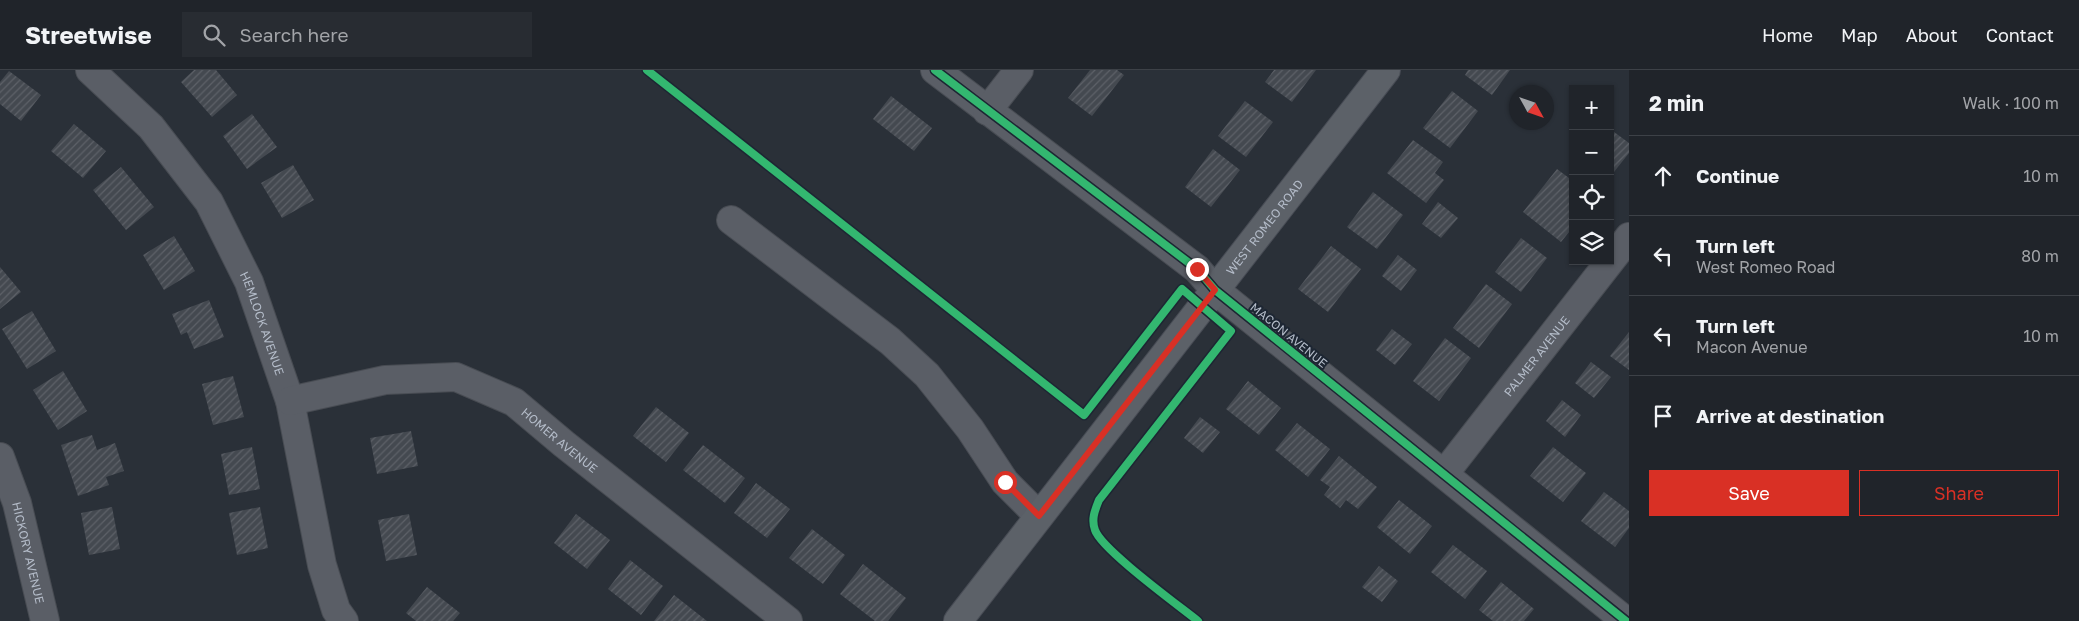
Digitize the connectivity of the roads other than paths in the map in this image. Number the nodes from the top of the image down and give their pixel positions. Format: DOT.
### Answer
graph roads {
  1 [pos="90,70"];
  2 [pos="935,70"];
  3 [pos="1019,70"];
  4 [pos="1386,70"];
  5 [pos="987,111"];
  6 [pos="731,220"];
  7 [pos="1625,249"];
  8 [pos="1215,290"];
  9 [pos="290,401"];
  10 [pos="0,457"];
  11 [pos="1444,474"];
  12 [pos="1039,516"];
  13 [pos="45,621"];
  14 [pos="344,621"];
  15 [pos="788,621"];
  16 [pos="958,621"];
  17 [pos="1626,621"];
  1 -- 9 [label="street, HEMLOCK AVENUE"];
  2 -- 5 [label="street, MACON AVENUE"];
  3 -- 5 [label="street"];
  4 -- 8 [label="main road, WEST ROMEO ROAD"];
  5 -- 8 [label="street, MACON AVENUE"];
  6 -- 12 [label="street"];
  7 -- 11 [label="street, PALMER AVENUE"];
  8 -- 11 [label="street, MACON AVENUE"];
  8 -- 12 [label="main road, WEST ROMEO ROAD"];
  9 -- 14 [label="street, HEMLOCK AVENUE"];
  9 -- 15 [label="street, HOMER AVENUE"];
  10 -- 13 [label="street, HICKORY AVENUE"];
  11 -- 17 [label="street, MACON AVENUE"];
  12 -- 16 [label="main road, WEST ROMEO ROAD"];
}
